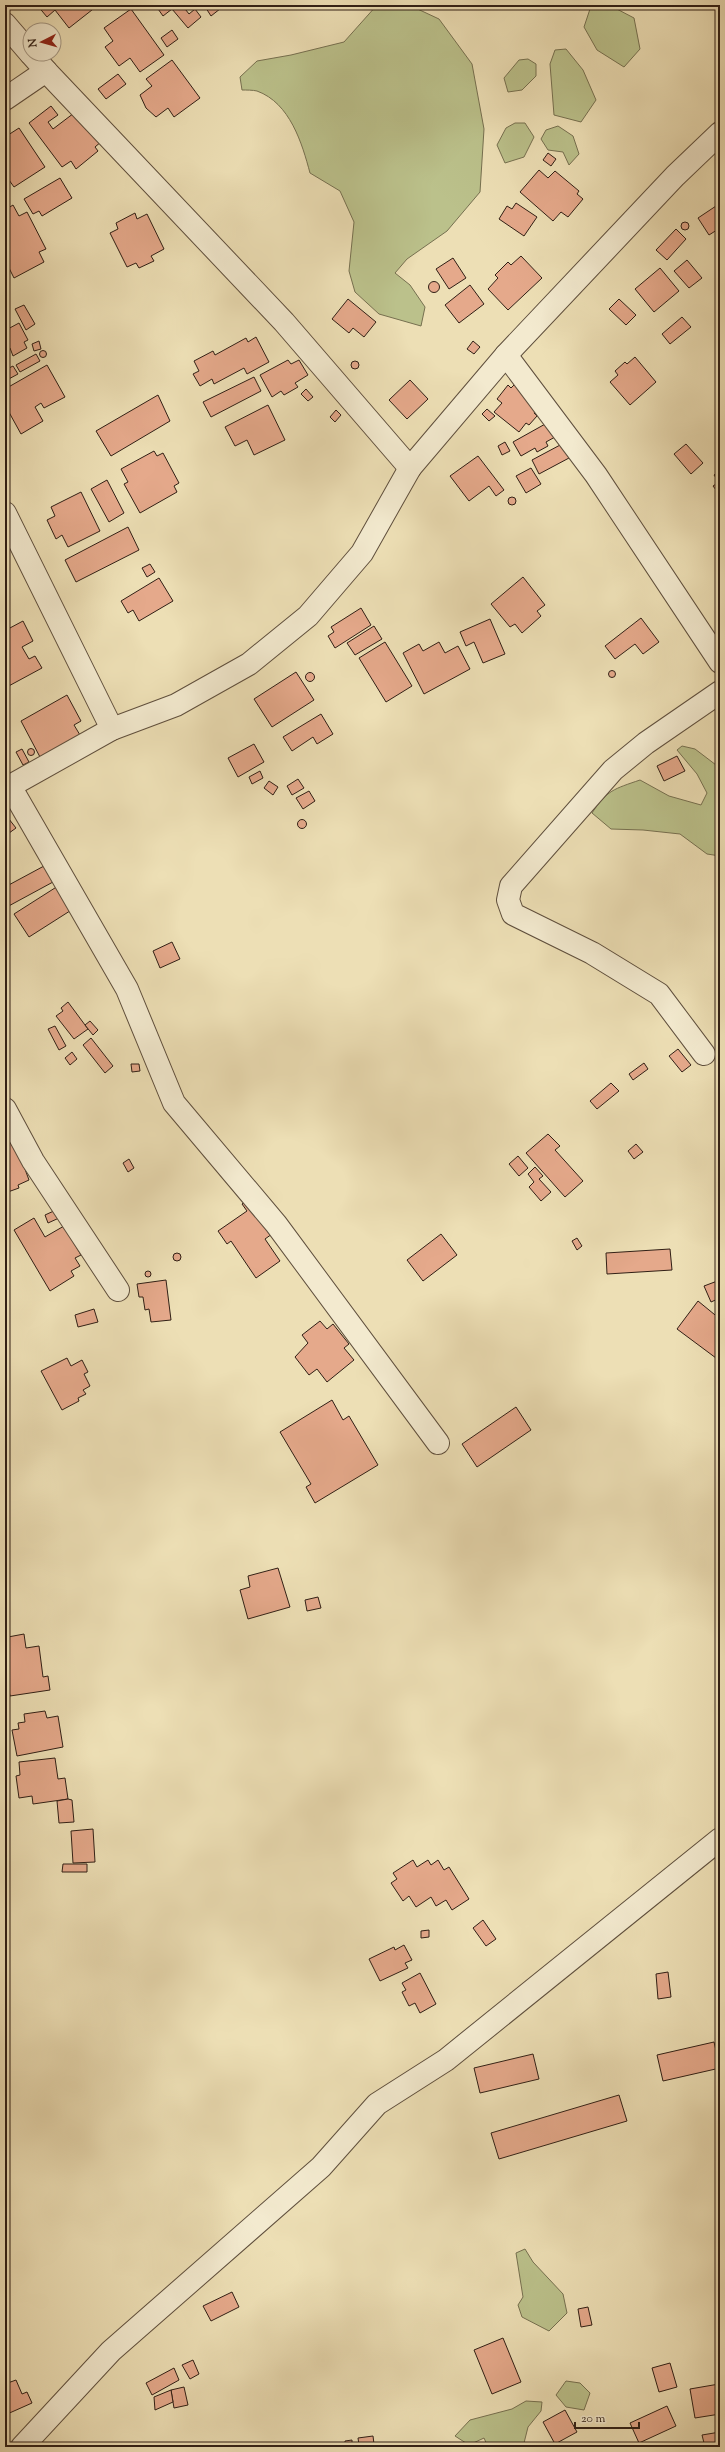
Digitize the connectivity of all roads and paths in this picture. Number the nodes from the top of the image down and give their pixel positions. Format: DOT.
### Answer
graph roads {
  1 [pos="5,24"];
  2 [pos="22,44"];
  3 [pos="38,62"];
  4 [pos="46,71"];
  5 [pos="5,99"];
  6 [pos="720,133"];
  7 [pos="506,355"];
  8 [pos="410,468"];
  9 [pos="5,513"];
  10 [pos="720,662"];
  11 [pos="720,692"];
  12 [pos="112,729"];
  13 [pos="7,788"];
  14 [pos="704,1054"];
  15 [pos="5,1109"];
  16 [pos="118,1290"];
  17 [pos="438,1443"];
  18 [pos="720,1839"];
  19 [pos="22,2447"];
  1 -- 2 [label="street"];
  3 -- 4 [label="street"];
  4 -- 5 [label="street"];
  4 -- 8 [label="street"];
  6 -- 7 [label="street"];
  7 -- 8 [label="street"];
  7 -- 10 [label="street"];
  8 -- 12 [label="street"];
  9 -- 12 [label="street"];
  11 -- 14 [label="street"];
  12 -- 13 [label="street"];
  13 -- 17 [label="street"];
  15 -- 16 [label="street"];
  18 -- 19 [label="street"];
}
